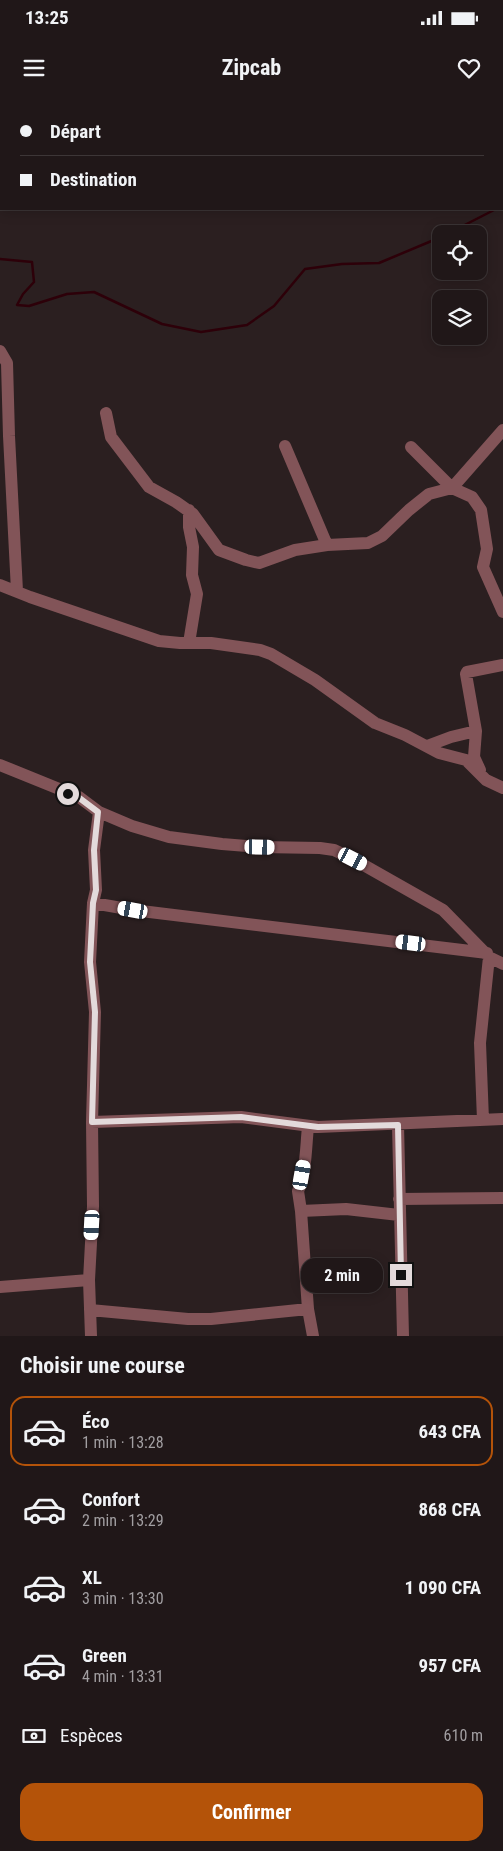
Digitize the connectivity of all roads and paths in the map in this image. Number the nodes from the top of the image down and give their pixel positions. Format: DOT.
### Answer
graph roads {
  1 [pos="0,351"];
  2 [pos="106,413"];
  3 [pos="503,430"];
  4 [pos="286,446"];
  5 [pos="412,447"];
  6 [pos="457,490"];
  7 [pos="188,510"];
  8 [pos="327,545"];
  9 [pos="0,585"];
  10 [pos="17,591"];
  11 [pos="503,612"];
  12 [pos="189,643"];
  13 [pos="503,665"];
  14 [pos="476,731"];
  15 [pos="427,746"];
  16 [pos="0,764"];
  17 [pos="486,780"];
  18 [pos="503,788"];
  19 [pos="98,812"];
  20 [pos="93,903"];
  21 [pos="488,955"];
  22 [pos="503,956"];
  23 [pos="503,964"];
  24 [pos="503,1119"];
  25 [pos="483,1120"];
  26 [pos="92,1122"];
  27 [pos="398,1125"];
  28 [pos="308,1127"];
  29 [pos="503,1198"];
  30 [pos="399,1199"];
  31 [pos="301,1211"];
  32 [pos="399,1215"];
  33 [pos="89,1280"];
  34 [pos="0,1287"];
  35 [pos="308,1309"];
  36 [pos="90,1310"];
  37 [pos="91,1336"];
  38 [pos="313,1336"];
  39 [pos="403,1336"];
  1 -- 10 [label="street"];
  2 -- 7 [label="street"];
  3 -- 6 [label="street"];
  4 -- 8 [label="street"];
  5 -- 6 [label="street"];
  6 -- 8 [label="street"];
  6 -- 11 [label="street"];
  7 -- 8 [label="street"];
  7 -- 12 [label="street"];
  9 -- 10 [label="street"];
  10 -- 12 [label="street"];
  12 -- 15 [label="street"];
  13 -- 14 [label="street"];
  14 -- 15 [label="street"];
  14 -- 17 [label="street"];
  15 -- 17 [label="street"];
  16 -- 19 [label="street"];
  17 -- 18 [label="street"];
  19 -- 20 [label="street"];
  19 -- 21 [label="street"];
  20 -- 21 [label="street"];
  20 -- 26 [label="street"];
  21 -- 22 [label="street"];
  21 -- 23 [label="street"];
  21 -- 25 [label="street"];
  24 -- 25 [label="street"];
  25 -- 27 [label="street"];
  26 -- 27 [label="street"];
  26 -- 33 [label="street"];
  27 -- 30 [label="street"];
  28 -- 31 [label="street"];
  29 -- 30 [label="street"];
  30 -- 32 [label="street"];
  31 -- 32 [label="street"];
  31 -- 35 [label="street"];
  32 -- 39 [label="street"];
  33 -- 34 [label="street"];
  33 -- 36 [label="street"];
  35 -- 36 [label="street"];
  35 -- 38 [label="street"];
  36 -- 37 [label="street"];
}
